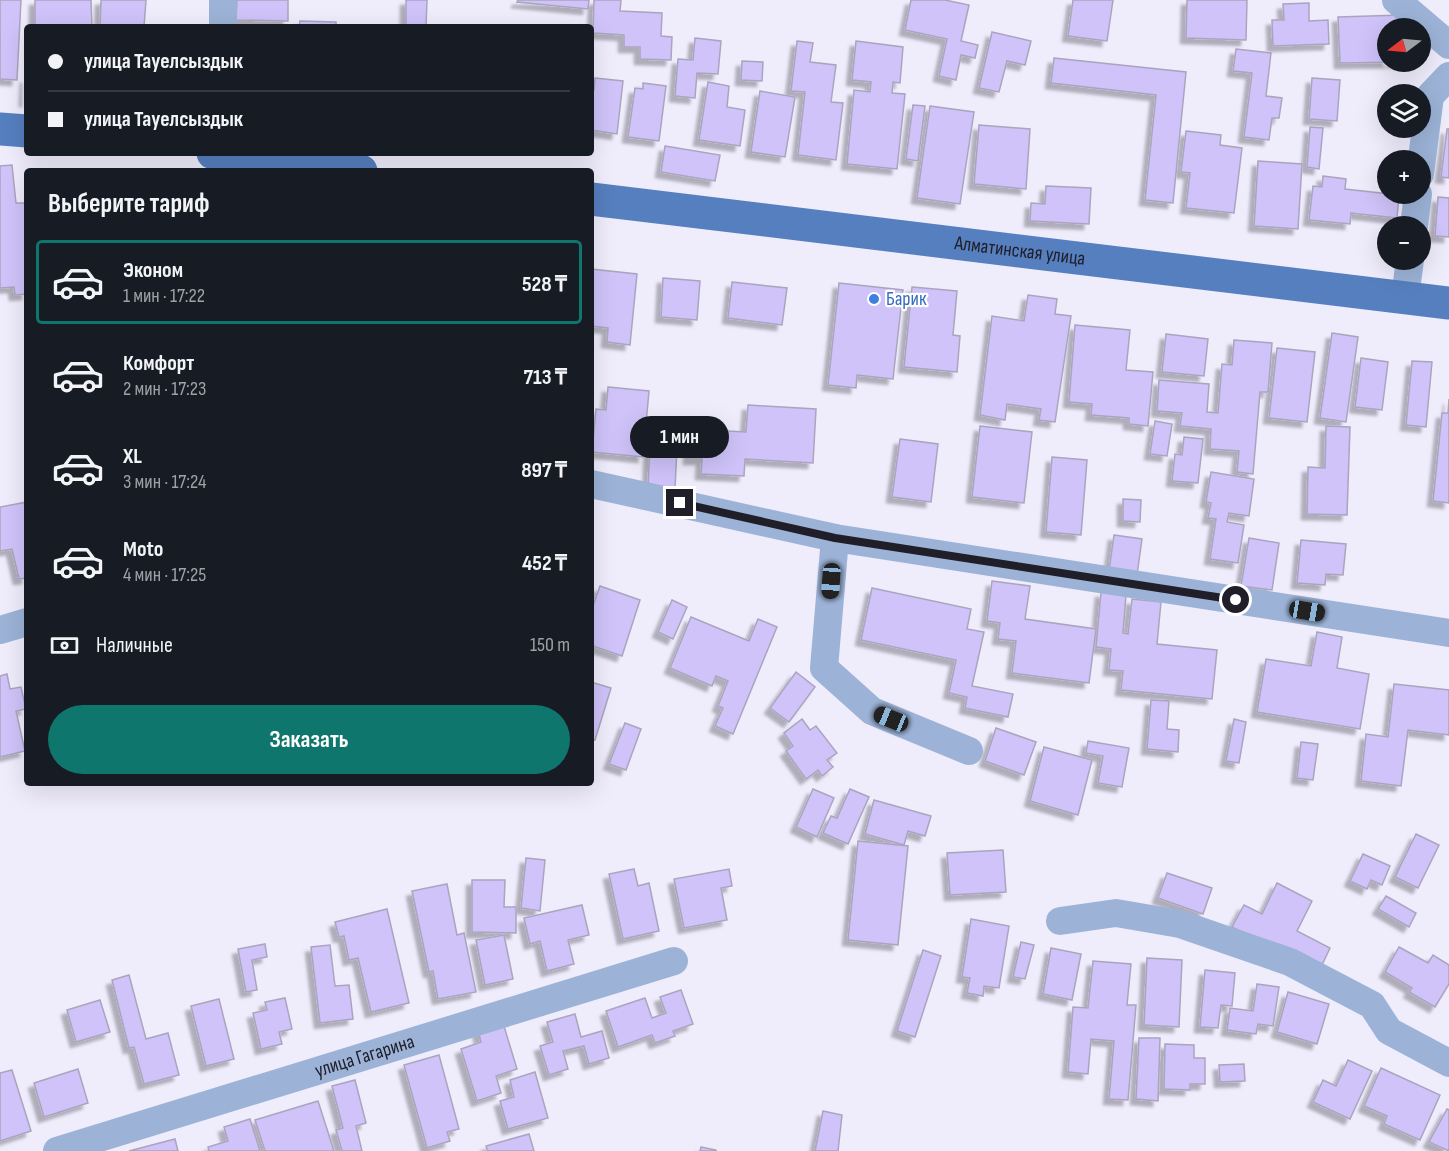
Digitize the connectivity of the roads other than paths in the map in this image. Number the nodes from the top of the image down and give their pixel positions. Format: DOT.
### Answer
graph roads {
  1 [pos="223,0"];
  2 [pos="1396,0"];
  3 [pos="223,24"];
  4 [pos="1449,45"];
  5 [pos="1449,76"];
  6 [pos="0,129"];
  7 [pos="24,131"];
  8 [pos="1423,150"];
  9 [pos="242,156"];
  10 [pos="337,168"];
  11 [pos="594,199"];
  12 [pos="1409,270"];
  13 [pos="1405,297"];
  14 [pos="1449,303"];
  15 [pos="594,485"];
  16 [pos="835,538"];
  17 [pos="24,623"];
  18 [pos="0,630"];
  19 [pos="1449,633"];
  20 [pos="969,750"];
  21 [pos="1060,921"];
  22 [pos="674,961"];
  23 [pos="1449,1063"];
  24 [pos="57,1151"];
  1 -- 3 [label="street"];
  2 -- 4 [label="street"];
  5 -- 8 [label="street"];
  6 -- 7 [label="main road"];
  9 -- 10 [label="main road"];
  11 -- 13 [label="main road, Алматинская улица"];
  12 -- 13 [label="street"];
  13 -- 14 [label="main road, Алматинская улица"];
  15 -- 16 [label="street"];
  16 -- 19 [label="street"];
  16 -- 20 [label="street"];
  17 -- 18 [label="street"];
  21 -- 23 [label="street"];
  22 -- 24 [label="street, улица Гагарина"];
}
